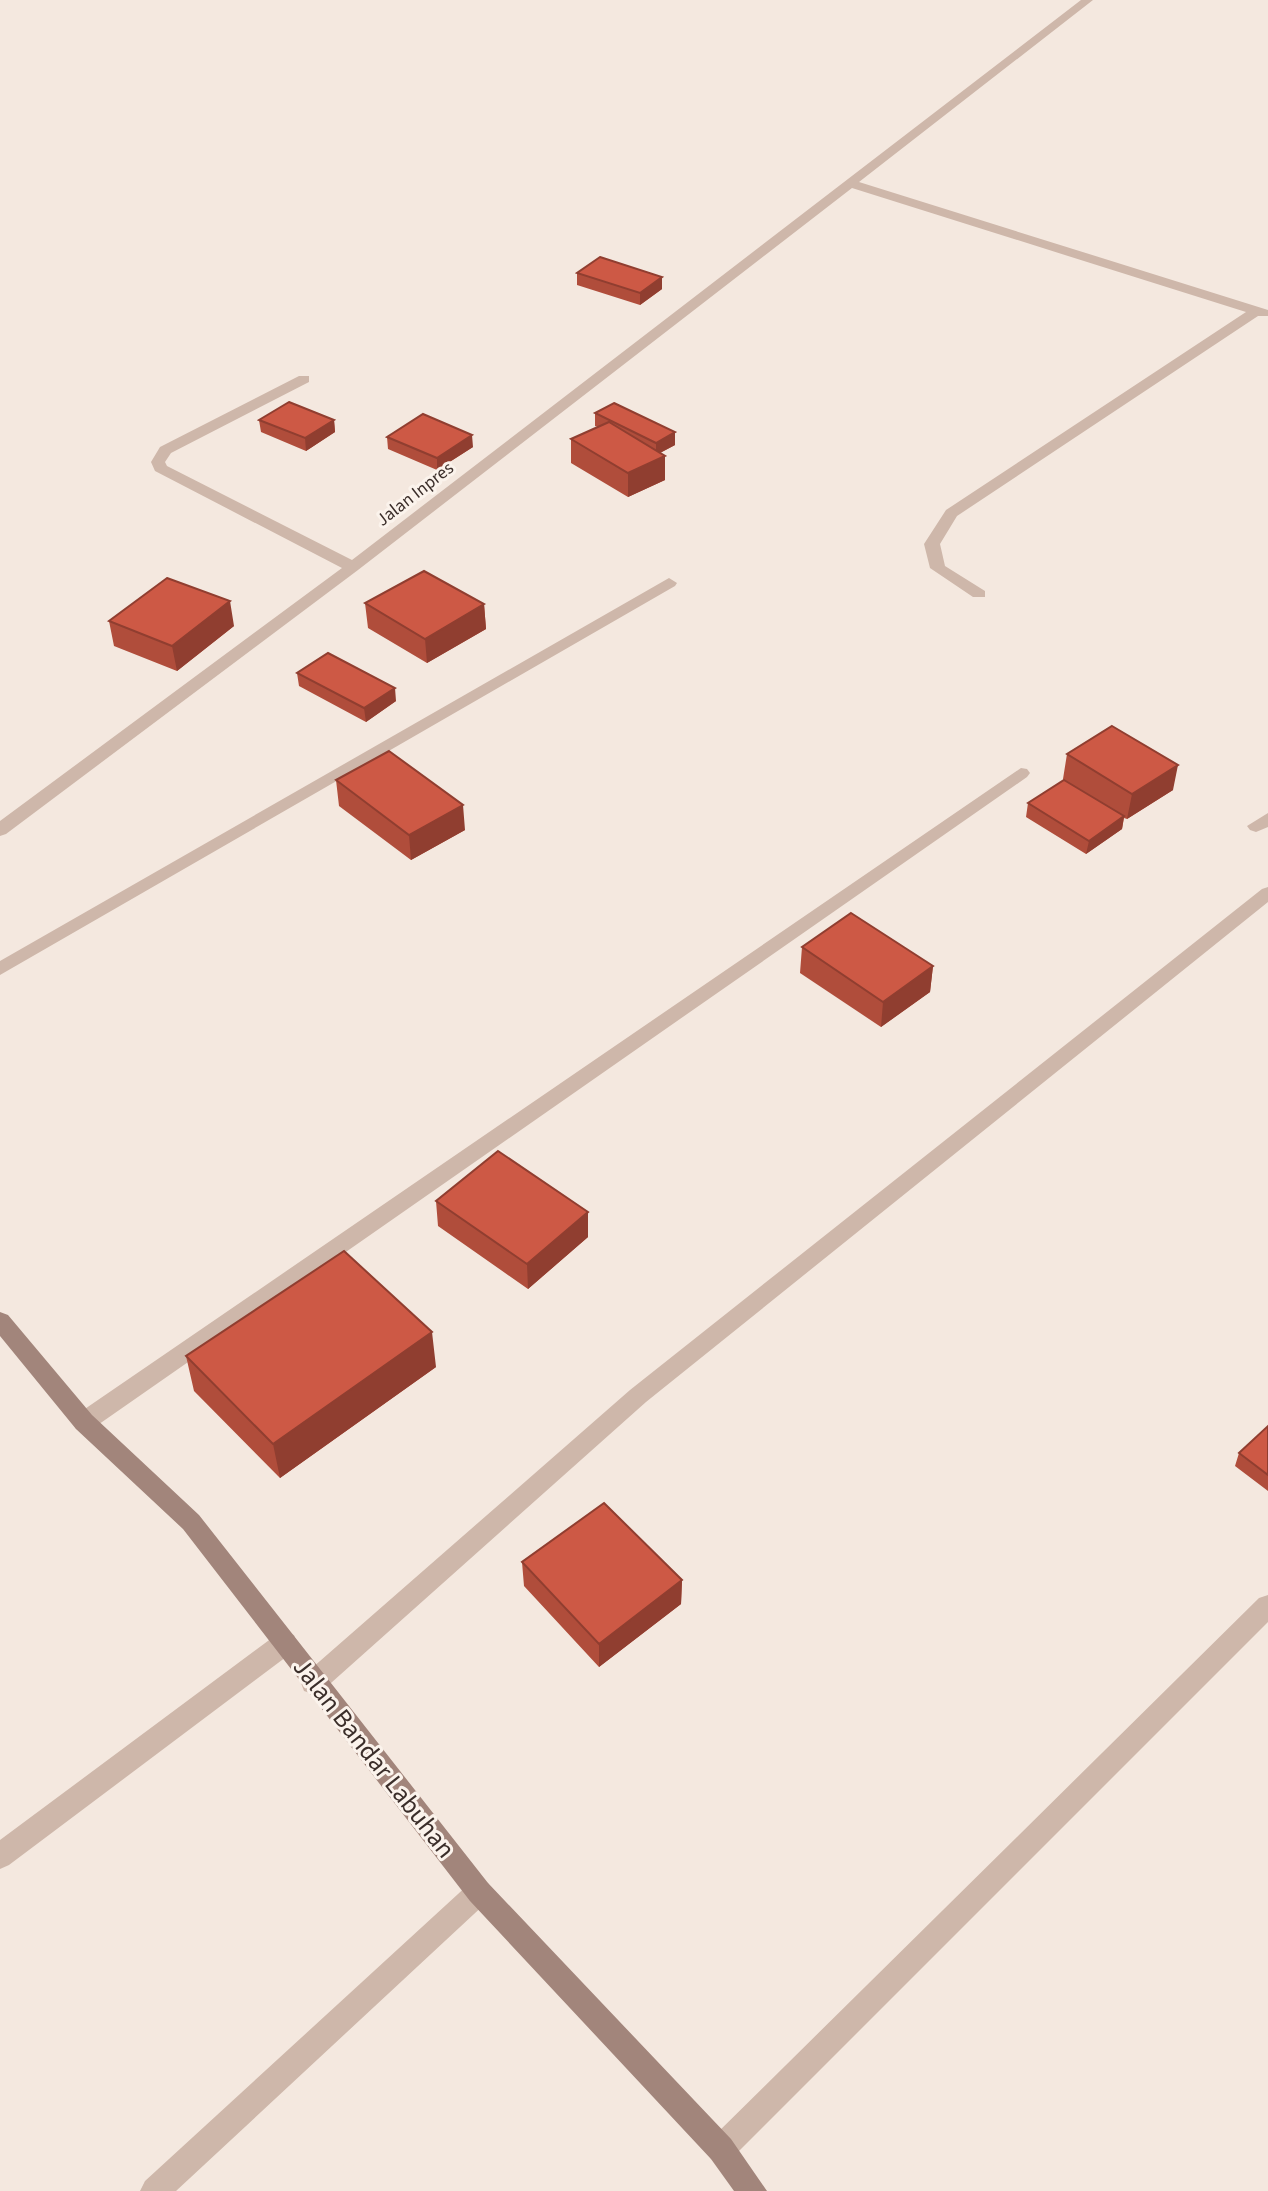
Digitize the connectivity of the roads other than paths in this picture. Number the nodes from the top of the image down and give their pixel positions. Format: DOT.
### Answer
graph roads {
  1 [pos="1088,0"];
  2 [pos="849,183"];
  3 [pos="1262,313"];
  4 [pos="304,379"];
  5 [pos="353,567"];
  6 [pos="669,583"];
  7 [pos="979,594"];
  8 [pos="1021,773"];
  9 [pos="0,830"];
  10 [pos="1268,893"];
  11 [pos="0,969"];
  12 [pos="0,1321"];
  13 [pos="84,1422"];
  14 [pos="1268,1606"];
  15 [pos="285,1643"];
  16 [pos="313,1683"];
  17 [pos="0,1856"];
  18 [pos="479,1892"];
  19 [pos="721,2149"];
  20 [pos="155,2191"];
  21 [pos="752,2191"];
  1 -- 2 [label="street, Jalan Inpres"];
  2 -- 3 [label="street"];
  2 -- 5 [label="street, Jalan Inpres"];
  3 -- 7 [label="street"];
  4 -- 5 [label="street"];
  5 -- 9 [label="street, Jalan Inpres"];
  6 -- 11 [label="street"];
  8 -- 13 [label="street"];
  10 -- 16 [label="street"];
  12 -- 13 [label="main road, Jalan Bandar Labuhan"];
  13 -- 15 [label="main road, Jalan Bandar Labuhan"];
  14 -- 19 [label="street"];
  15 -- 16 [label="main road, Jalan Bandar Labuhan"];
  15 -- 17 [label="street"];
  16 -- 18 [label="main road, Jalan Bandar Labuhan"];
  18 -- 19 [label="main road, Jalan Bandar Labuhan"];
  18 -- 20 [label="street"];
  19 -- 21 [label="main road, Jalan Bandar Labuhan"];
}
